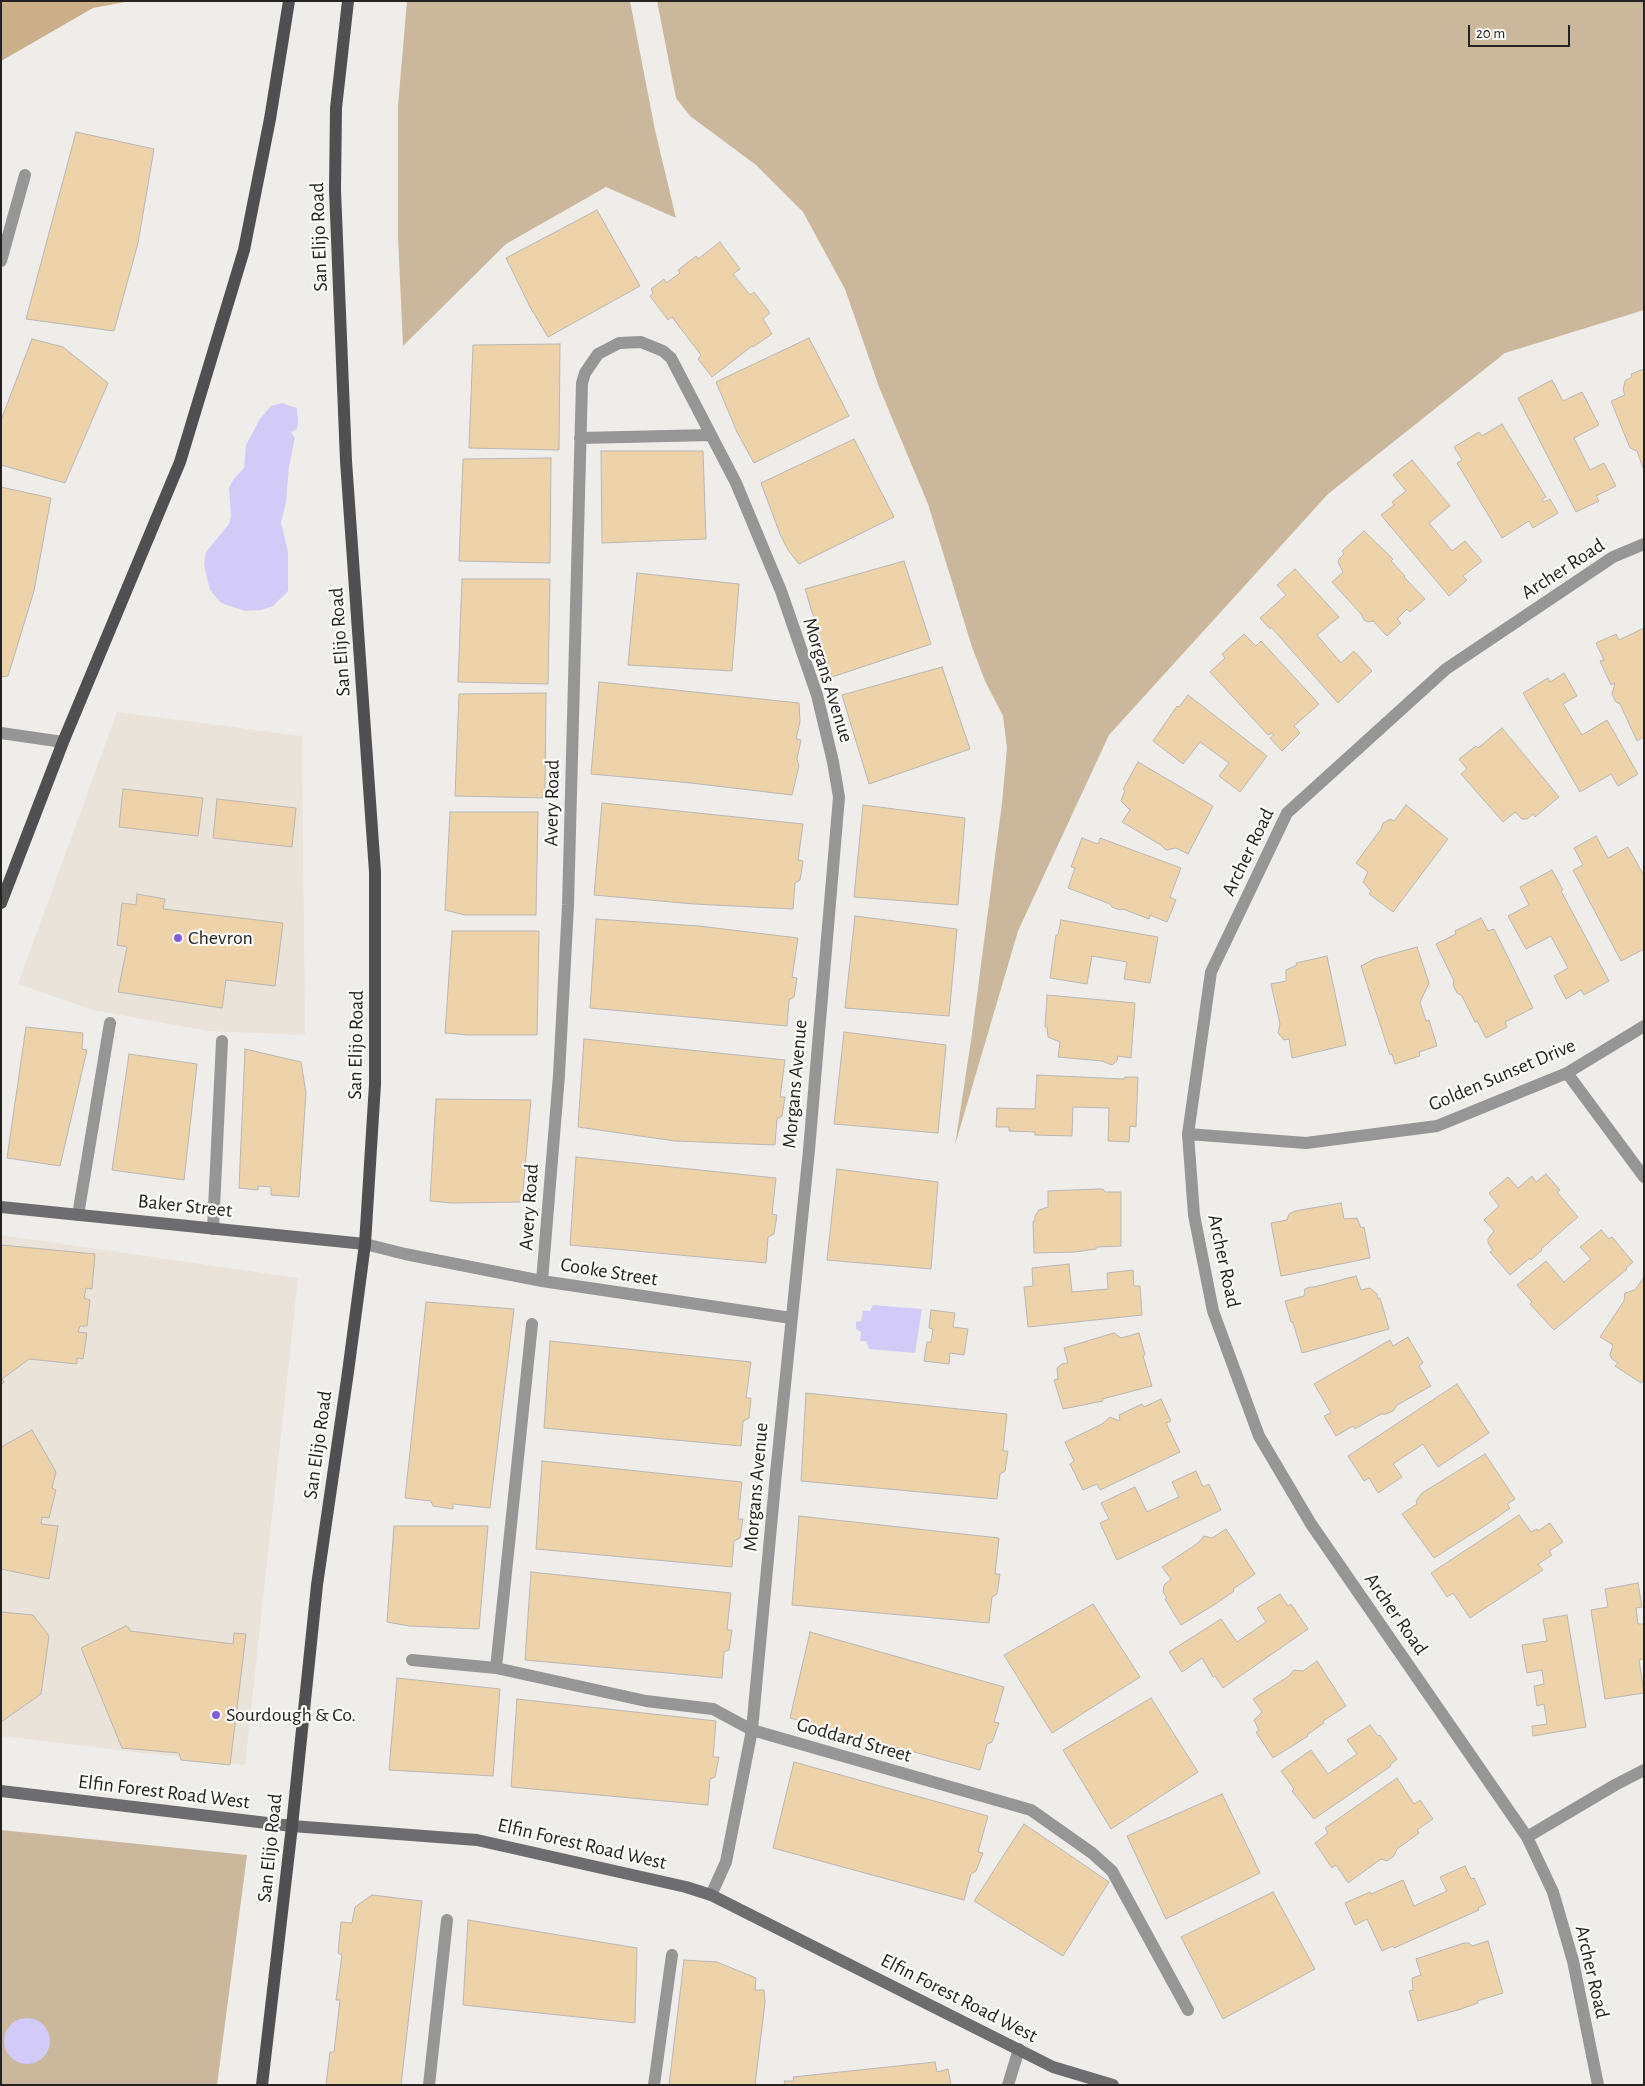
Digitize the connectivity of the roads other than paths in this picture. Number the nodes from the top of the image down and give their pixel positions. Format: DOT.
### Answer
graph roads {
  1 [pos="289,1"];
  2 [pos="348,1"];
  3 [pos="25,175"];
  4 [pos="1,261"];
  5 [pos="619,343"];
  6 [pos="711,435"];
  7 [pos="580,438"];
  8 [pos="1644,544"];
  9 [pos="1,733"];
  10 [pos="63,742"];
  11 [pos="1,903"];
  12 [pos="110,1023"];
  13 [pos="1644,1026"];
  14 [pos="222,1041"];
  15 [pos="1567,1073"];
  16 [pos="1188,1134"];
  17 [pos="1644,1177"];
  18 [pos="1,1207"];
  19 [pos="78,1215"];
  20 [pos="213,1229"];
  21 [pos="365,1244"];
  22 [pos="542,1281"];
  23 [pos="791,1318"];
  24 [pos="532,1324"];
  25 [pos="412,1660"];
  26 [pos="496,1668"];
  27 [pos="752,1730"];
  28 [pos="1644,1770"];
  29 [pos="1,1791"];
  30 [pos="292,1826"];
  31 [pos="1527,1837"];
  32 [pos="711,1895"];
  33 [pos="447,1920"];
  34 [pos="672,1955"];
  35 [pos="1188,2010"];
  36 [pos="1019,2049"];
  37 [pos="262,2085"];
  38 [pos="429,2085"];
  39 [pos="654,2085"];
  40 [pos="1008,2085"];
  41 [pos="1113,2085"];
  42 [pos="1598,2085"];
  1 -- 10 [label="main road"];
  2 -- 21 [label="main road, San Elijo Road"];
  3 -- 4 [label="street"];
  5 -- 6 [label="street, Morgans Avenue"];
  5 -- 7 [label="street, Avery Road"];
  6 -- 7 [label="street"];
  6 -- 23 [label="street, Morgans Avenue"];
  7 -- 22 [label="street, Avery Road"];
  8 -- 16 [label="street, Archer Road"];
  9 -- 10 [label="street"];
  10 -- 11 [label="main road"];
  12 -- 19 [label="street"];
  13 -- 15 [label="street, Golden Sunset Drive"];
  14 -- 20 [label="street"];
  15 -- 16 [label="street, Golden Sunset Drive"];
  15 -- 17 [label="street"];
  16 -- 31 [label="street, Archer Road"];
  18 -- 19 [label="street, Baker Street"];
  19 -- 20 [label="street, Baker Street"];
  20 -- 21 [label="street, Baker Street"];
  21 -- 22 [label="street, Cooke Street"];
  21 -- 30 [label="main road, San Elijo Road"];
  22 -- 23 [label="street, Cooke Street"];
  23 -- 27 [label="street, Morgans Avenue"];
  24 -- 26 [label="street"];
  25 -- 26 [label="street, Goddard Street"];
  26 -- 27 [label="street, Goddard Street"];
  27 -- 32 [label="street, Morgans Avenue"];
  27 -- 35 [label="street, Goddard Street"];
  28 -- 31 [label="street"];
  29 -- 30 [label="street, Elfin Forest Road West"];
  30 -- 32 [label="street, Elfin Forest Road West"];
  30 -- 37 [label="main road, San Elijo Road"];
  31 -- 42 [label="street, Archer Road"];
  32 -- 36 [label="street, Elfin Forest Road West"];
  33 -- 38 [label="street"];
  34 -- 39 [label="street"];
  36 -- 40 [label="street"];
  36 -- 41 [label="street, Elfin Forest Road West"];
}
